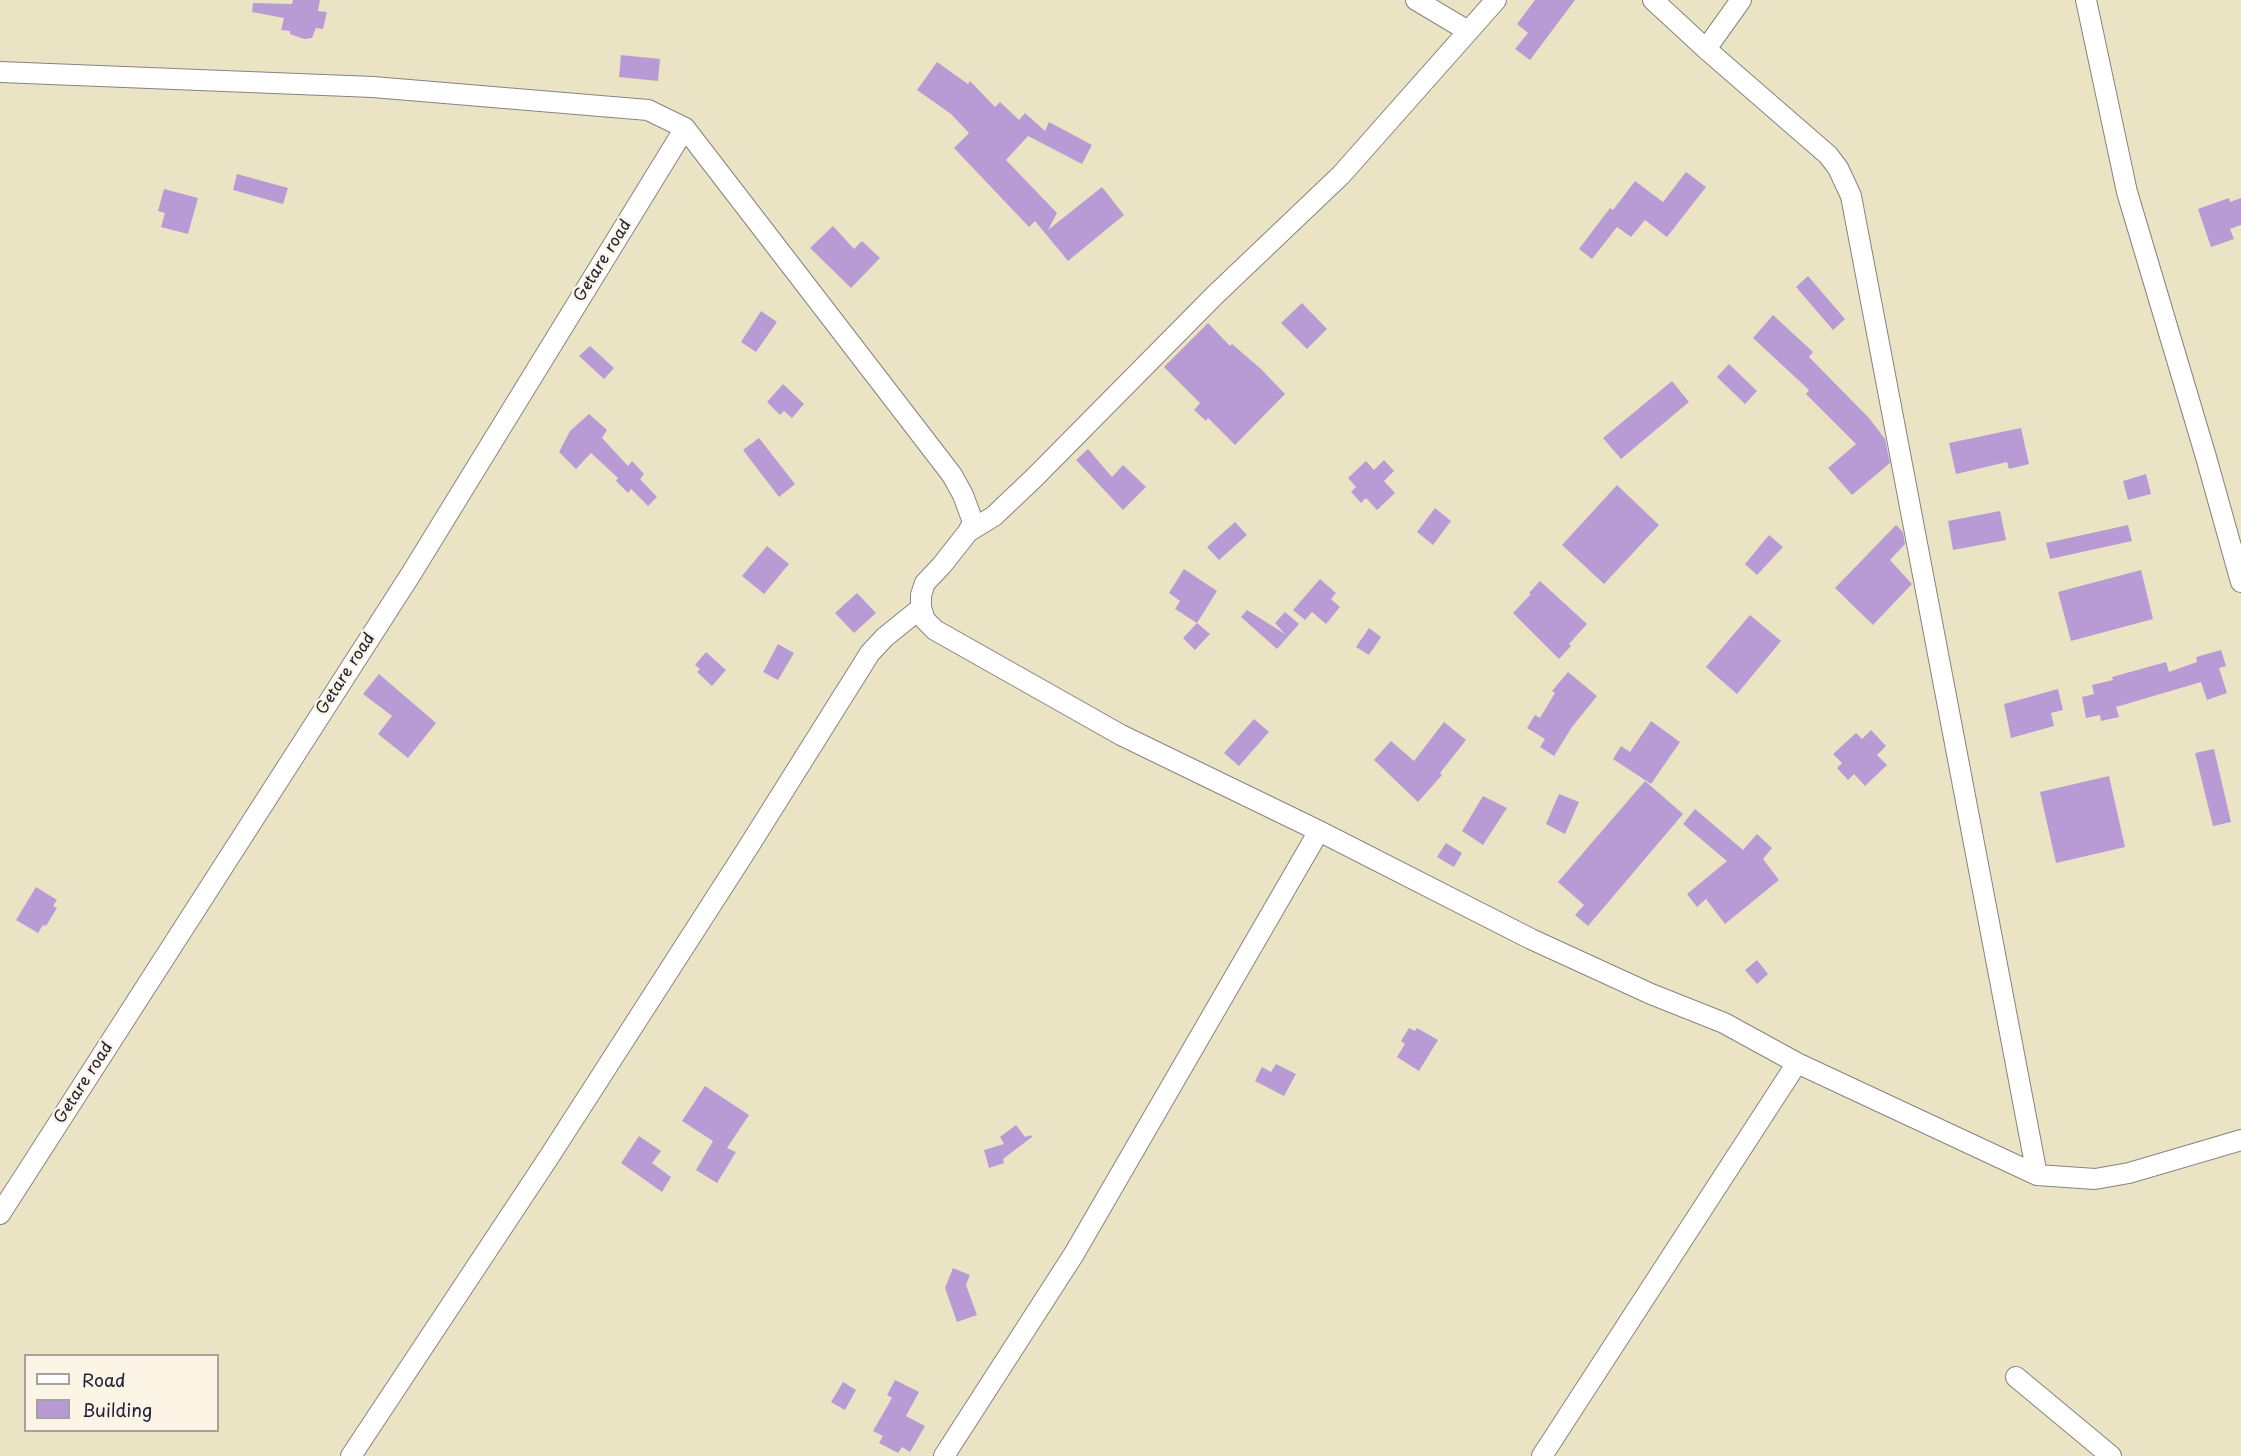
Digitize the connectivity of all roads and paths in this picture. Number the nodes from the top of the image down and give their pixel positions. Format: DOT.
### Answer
graph roads {
  1 [pos="1416,0"];
  2 [pos="1496,0"];
  3 [pos="1653,0"];
  4 [pos="1741,0"];
  5 [pos="2086,0"];
  6 [pos="1468,31"];
  7 [pos="1706,49"];
  8 [pos="0,72"];
  9 [pos="685,128"];
  10 [pos="968,532"];
  11 [pos="2241,582"];
  12 [pos="921,608"];
  13 [pos="1319,831"];
  14 [pos="1797,1063"];
  15 [pos="2241,1140"];
  16 [pos="2037,1175"];
  17 [pos="0,1214"];
  18 [pos="2016,1377"];
  19 [pos="351,1456"];
  20 [pos="944,1456"];
  21 [pos="1542,1456"];
  22 [pos="2111,1456"];
  1 -- 6 [label="street"];
  2 -- 6 [label="street"];
  3 -- 7 [label="street"];
  4 -- 7 [label="street"];
  5 -- 11 [label="street"];
  6 -- 10 [label="street"];
  7 -- 16 [label="street"];
  8 -- 9 [label="street"];
  9 -- 10 [label="street"];
  9 -- 17 [label="street, Getare road"];
  10 -- 12 [label="street"];
  12 -- 13 [label="street"];
  12 -- 19 [label="street"];
  13 -- 14 [label="street"];
  13 -- 20 [label="street"];
  14 -- 16 [label="street"];
  14 -- 21 [label="street"];
  15 -- 16 [label="street"];
  18 -- 22 [label="street"];
}
